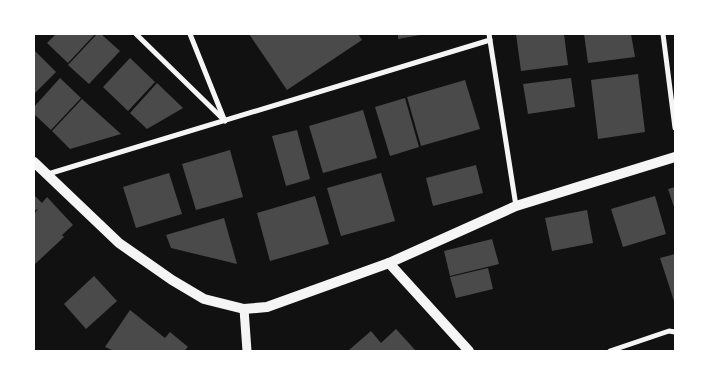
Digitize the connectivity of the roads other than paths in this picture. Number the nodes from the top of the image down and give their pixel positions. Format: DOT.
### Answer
graph roads {
  1 [pos="136,34"];
  2 [pos="190,34"];
  3 [pos="489,34"];
  4 [pos="663,34"];
  5 [pos="490,40"];
  6 [pos="225,121"];
  7 [pos="675,128"];
  8 [pos="675,157"];
  9 [pos="34,162"];
  10 [pos="47,175"];
  11 [pos="516,206"];
  12 [pos="389,263"];
  13 [pos="244,309"];
  14 [pos="675,332"];
  15 [pos="247,351"];
  16 [pos="469,351"];
  17 [pos="610,351"];
  1 -- 6 [label="street"];
  2 -- 6 [label="street"];
  3 -- 5 [label="street"];
  4 -- 7 [label="street"];
  5 -- 6 [label="street"];
  5 -- 11 [label="street"];
  6 -- 10 [label="street"];
  8 -- 11 [label="main road"];
  9 -- 10 [label="main road"];
  10 -- 13 [label="main road"];
  11 -- 12 [label="main road"];
  12 -- 13 [label="main road"];
  12 -- 16 [label="main road"];
  13 -- 15 [label="street"];
  14 -- 17 [label="street"];
}
